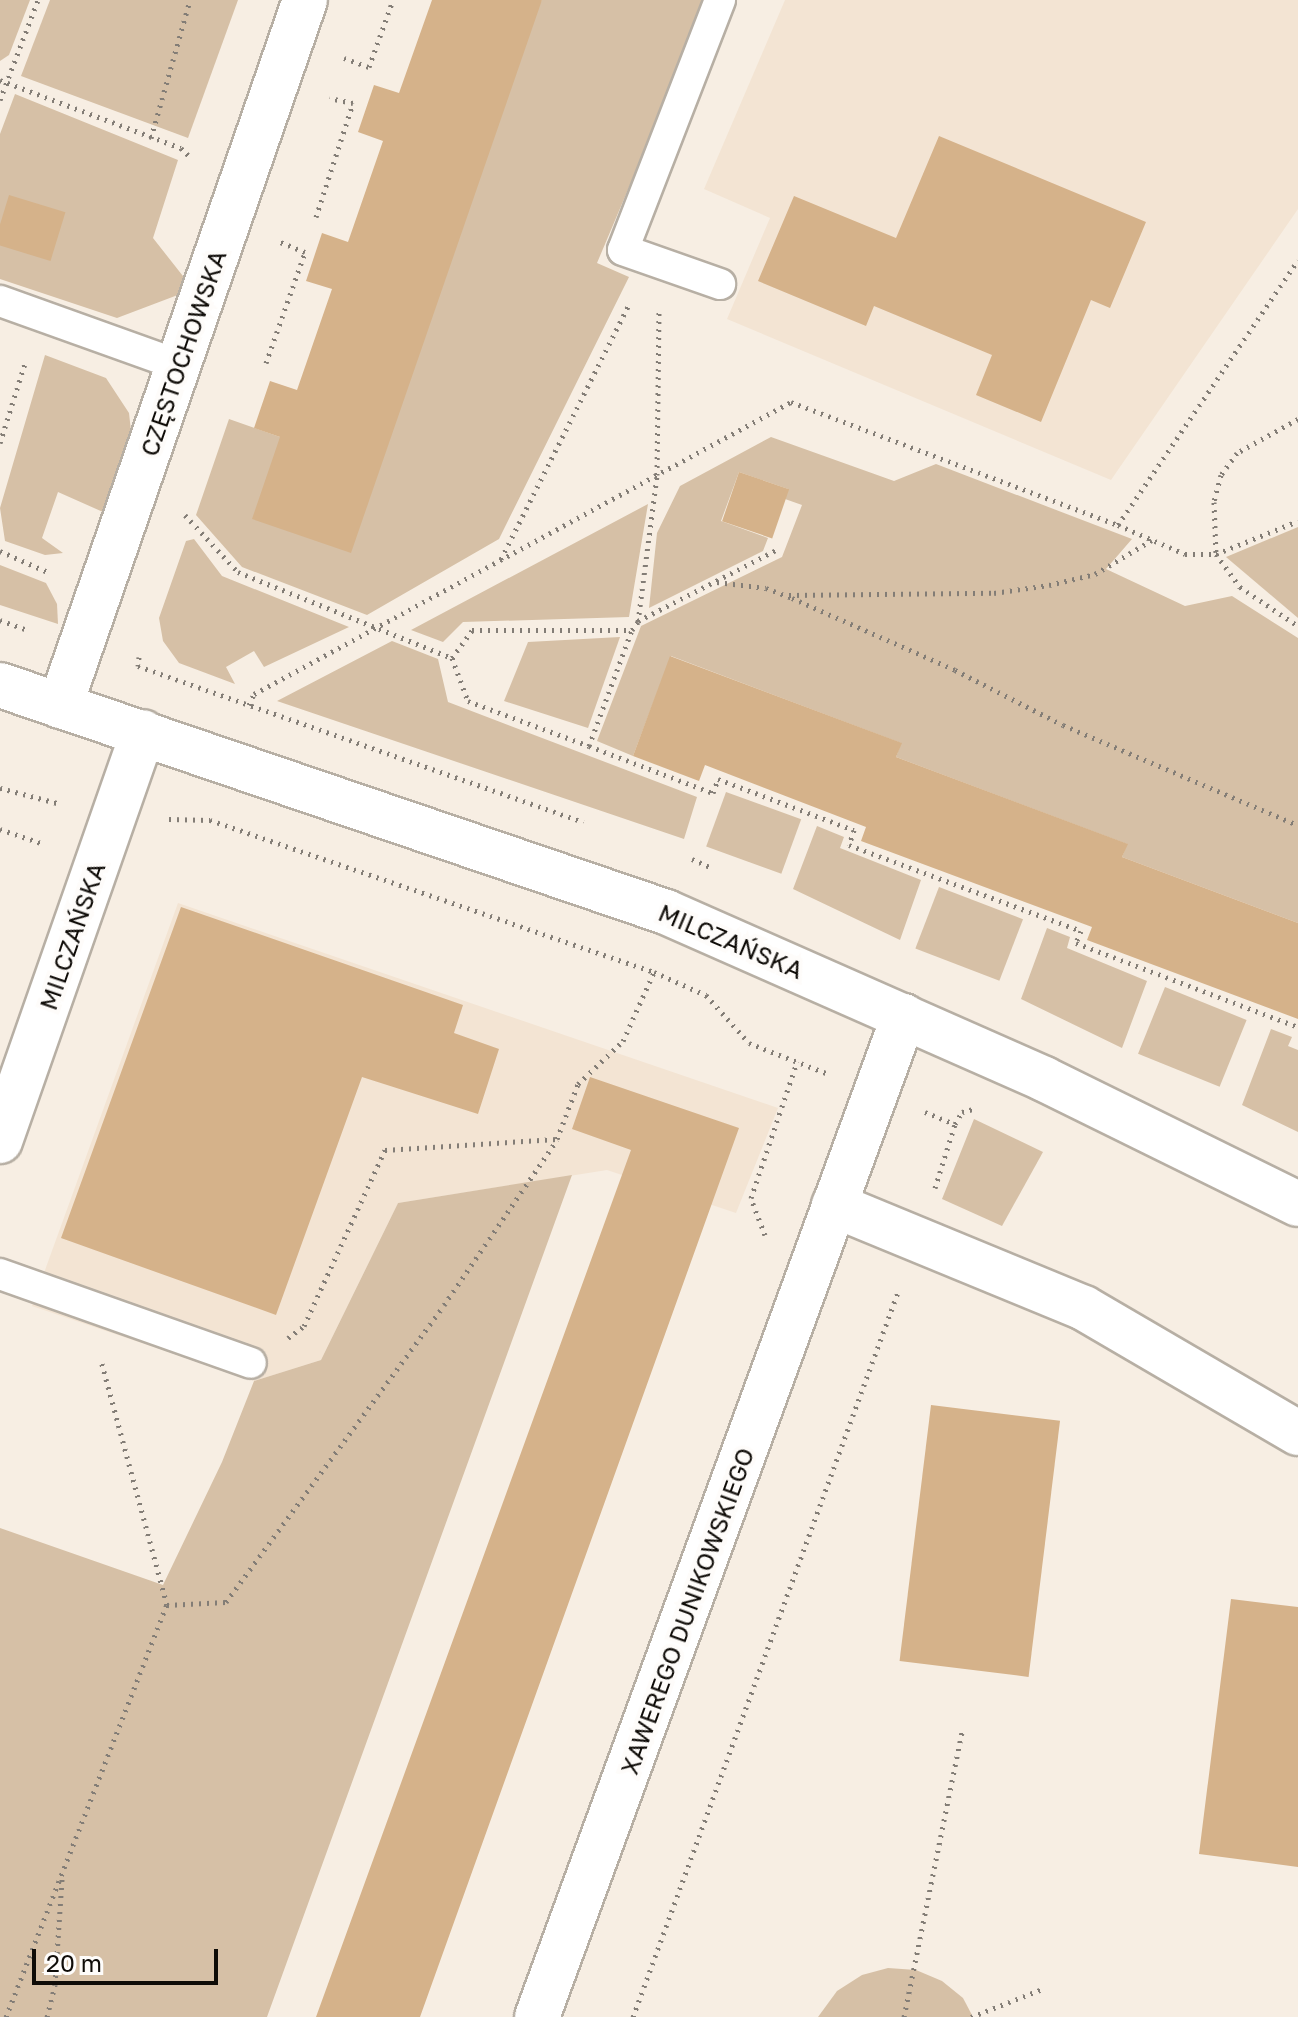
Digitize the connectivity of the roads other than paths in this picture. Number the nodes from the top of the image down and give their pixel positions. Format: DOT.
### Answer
graph roads {
  1 [pos="305,0"];
  2 [pos="720,0"];
  3 [pos="720,284"];
  4 [pos="0,301"];
  5 [pos="179,365"];
  6 [pos="0,685"];
  7 [pos="60,706"];
  8 [pos="143,732"];
  9 [pos="904,1016"];
  10 [pos="0,1141"];
  11 [pos="1298,1204"];
  12 [pos="834,1205"];
  13 [pos="0,1274"];
  14 [pos="251,1363"];
  15 [pos="1298,1433"];
  16 [pos="537,2017"];
  1 -- 5 [label="street, CZĘSTOCHOWSKA"];
  2 -- 3 [label="lane"];
  4 -- 5 [label="lane"];
  5 -- 7 [label="street, CZĘSTOCHOWSKA"];
  6 -- 7 [label="street, MILCZAŃSKA"];
  7 -- 8 [label="street, MILCZAŃSKA"];
  8 -- 9 [label="street, MILCZAŃSKA"];
  8 -- 10 [label="street, MILCZAŃSKA"];
  9 -- 11 [label="street, MILCZAŃSKA"];
  9 -- 12 [label="street, XAWEREGO DUNIKOWSKIEGO"];
  12 -- 15 [label="street"];
  12 -- 16 [label="street, XAWEREGO DUNIKOWSKIEGO"];
  13 -- 14 [label="lane"];
}
